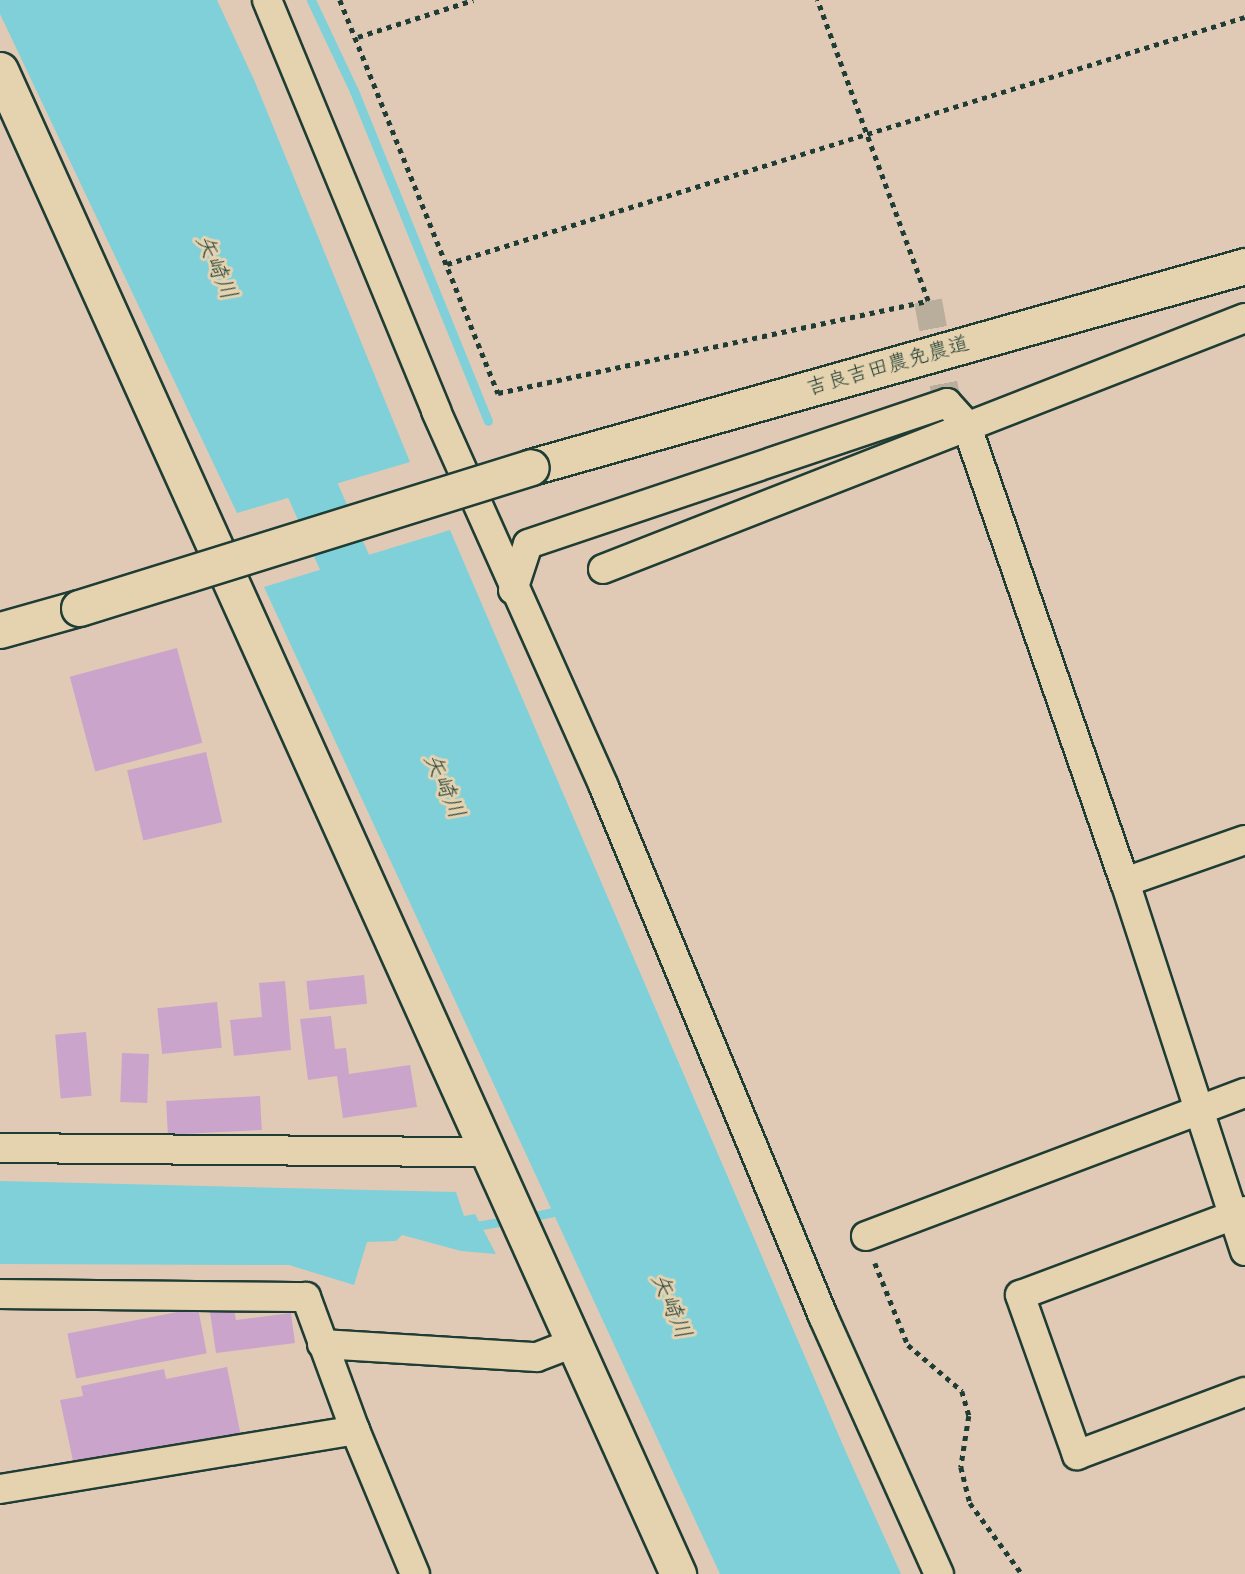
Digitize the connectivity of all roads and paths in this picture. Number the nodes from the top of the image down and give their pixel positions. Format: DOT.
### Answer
graph roads {
  1 [pos="267,0"];
  2 [pos="340,0"];
  3 [pos="473,0"];
  4 [pos="817,0"];
  5 [pos="1245,17"];
  6 [pos="358,37"];
  7 [pos="0,70"];
  8 [pos="866,134"];
  9 [pos="447,264"];
  10 [pos="1245,266"];
  11 [pos="1245,318"];
  12 [pos="966,424"];
  13 [pos="603,569"];
  14 [pos="513,590"];
  15 [pos="0,630"];
  16 [pos="1245,840"];
  17 [pos="1125,882"];
  18 [pos="1245,1093"];
  19 [pos="1195,1110"];
  20 [pos="0,1148"];
  21 [pos="489,1152"];
  22 [pos="1239,1213"];
  23 [pos="866,1236"];
  24 [pos="1245,1251"];
  25 [pos="0,1294"];
  26 [pos="574,1343"];
  27 [pos="322,1344"];
  28 [pos="1245,1392"];
  29 [pos="355,1430"];
  30 [pos="0,1489"];
  31 [pos="415,1574"];
  32 [pos="678,1574"];
  33 [pos="939,1574"];
  34 [pos="1022,1574"];
  1 -- 14 [label="street"];
  2 -- 6 [label="path"];
  3 -- 6 [label="path"];
  4 -- 8 [label="path"];
  5 -- 8 [label="path"];
  6 -- 9 [label="path"];
  7 -- 21 [label="street"];
  8 -- 9 [label="path"];
  8 -- 9 [label="path"];
  10 -- 15 [label="street, 吉良吉田農免農道, bridge"];
  11 -- 12 [label="street"];
  12 -- 13 [label="street"];
  12 -- 14 [label="street"];
  12 -- 17 [label="street"];
  14 -- 33 [label="street"];
  16 -- 17 [label="street"];
  17 -- 19 [label="street"];
  18 -- 19 [label="street"];
  19 -- 22 [label="street"];
  19 -- 23 [label="street"];
  20 -- 21 [label="street"];
  21 -- 26 [label="street"];
  22 -- 24 [label="street"];
  22 -- 28 [label="street"];
  23 -- 34 [label="path"];
  25 -- 27 [label="street"];
  26 -- 27 [label="street"];
  26 -- 32 [label="street"];
  27 -- 29 [label="street"];
  29 -- 30 [label="street"];
  29 -- 31 [label="street"];
}
